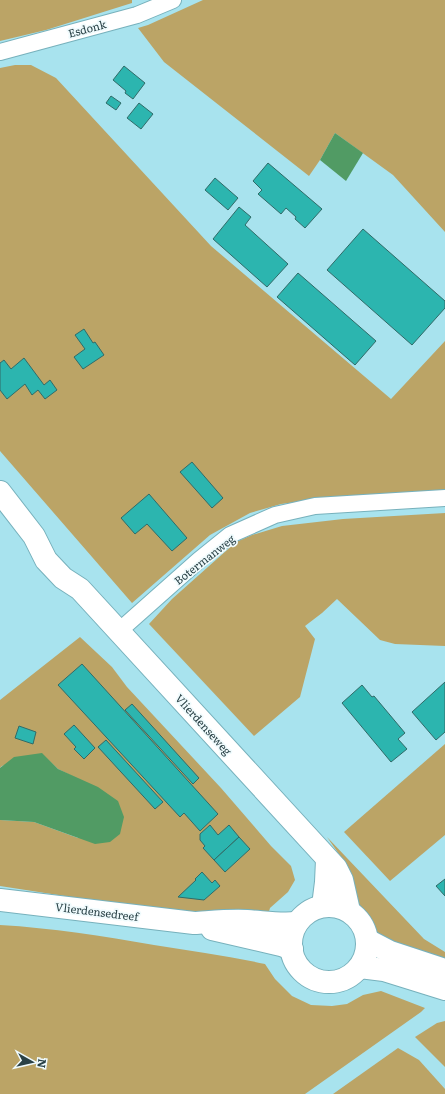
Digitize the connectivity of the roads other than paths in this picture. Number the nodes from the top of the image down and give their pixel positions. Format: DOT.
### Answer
graph roads {
  1 [pos="173,0"];
  2 [pos="0,52"];
  3 [pos="0,492"];
  4 [pos="445,498"];
  5 [pos="119,631"];
  6 [pos="327,860"];
  7 [pos="0,900"];
  8 [pos="323,906"];
  9 [pos="349,911"];
  10 [pos="194,923"];
  11 [pos="297,923"];
  12 [pos="368,940"];
  13 [pos="292,949"];
  14 [pos="360,967"];
  15 [pos="445,970"];
  16 [pos="445,989"];
  1 -- 2 [label="street, Esdonk"];
  3 -- 5 [label="main road, Vlierdenseweg"];
  4 -- 5 [label="street, Botermanweg"];
  5 -- 6 [label="main road, Vlierdenseweg"];
  6 -- 8 [label="main road"];
  6 -- 9 [label="main road, Vlierdenseweg"];
  7 -- 10 [label="main road, Vlierdensedreef"];
  8 -- 9 [label="main road"];
  8 -- 11 [label="main road"];
  9 -- 12 [label="main road"];
  10 -- 11 [label="main road, Vlierdensedreef"];
  10 -- 13 [label="main road, Vlierdensedreef"];
  11 -- 13 [label="main road"];
  12 -- 14 [label="main road"];
  12 -- 15 [label="main road"];
  13 -- 14 [label="main road"];
  14 -- 16 [label="main road"];
}
